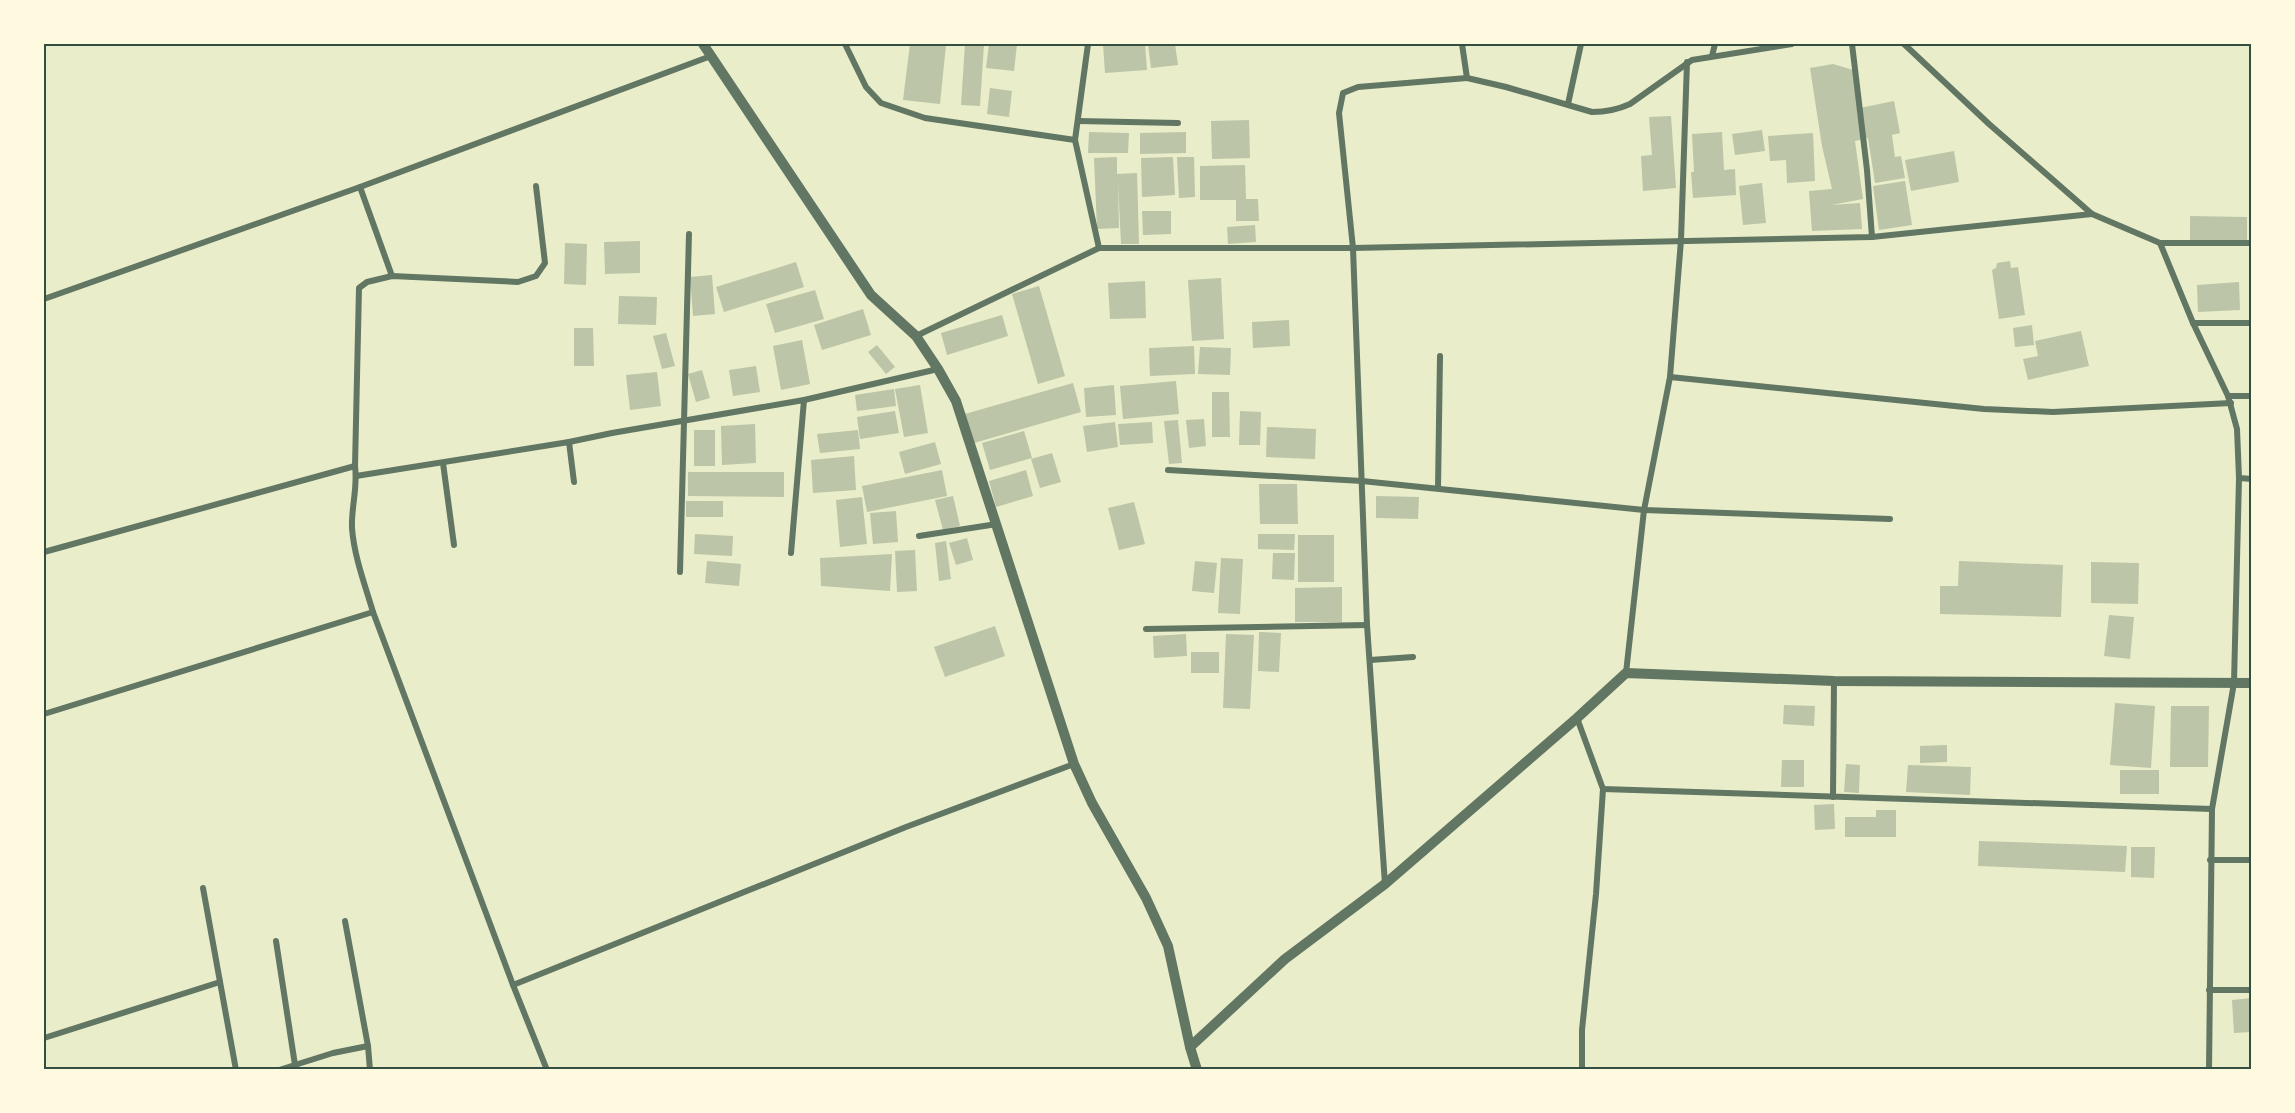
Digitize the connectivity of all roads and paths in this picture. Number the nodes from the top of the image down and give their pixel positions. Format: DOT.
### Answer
graph roads {
  1 [pos="703,44"];
  2 [pos="845,44"];
  3 [pos="1088,44"];
  4 [pos="1462,44"];
  5 [pos="1581,44"];
  6 [pos="1715,44"];
  7 [pos="1792,44"];
  8 [pos="1852,44"];
  9 [pos="1904,44"];
  10 [pos="712,56"];
  11 [pos="1712,56"];
  12 [pos="1687,62"];
  13 [pos="1467,78"];
  14 [pos="1568,104"];
  15 [pos="1078,122"];
  16 [pos="1178,123"];
  17 [pos="1075,140"];
  18 [pos="536,186"];
  19 [pos="360,187"];
  20 [pos="2092,214"];
  21 [pos="689,234"];
  22 [pos="1872,237"];
  23 [pos="1681,240"];
  24 [pos="2160,243"];
  25 [pos="2252,243"];
  26 [pos="1099,248"];
  27 [pos="1353,248"];
  28 [pos="392,276"];
  29 [pos="44,298"];
  30 [pos="2193,323"];
  31 [pos="2252,323"];
  32 [pos="916,336"];
  33 [pos="1440,356"];
  34 [pos="938,369"];
  35 [pos="1670,377"];
  36 [pos="2228,396"];
  37 [pos="2252,396"];
  38 [pos="804,400"];
  39 [pos="2230,403"];
  40 [pos="685,421"];
  41 [pos="569,442"];
  42 [pos="443,463"];
  43 [pos="354,466"];
  44 [pos="1168,470"];
  45 [pos="356,476"];
  46 [pos="2239,478"];
  47 [pos="2252,479"];
  48 [pos="1362,481"];
  49 [pos="574,482"];
  50 [pos="1438,488"];
  51 [pos="1644,510"];
  52 [pos="1890,519"];
  53 [pos="998,524"];
  54 [pos="919,536"];
  55 [pos="454,545"];
  56 [pos="44,552"];
  57 [pos="791,553"];
  58 [pos="680,572"];
  59 [pos="373,612"];
  60 [pos="1366,625"];
  61 [pos="1146,628"];
  62 [pos="1413,657"];
  63 [pos="1370,660"];
  64 [pos="1626,673"];
  65 [pos="1834,681"];
  66 [pos="2234,683"];
  67 [pos="2252,683"];
  68 [pos="44,714"];
  69 [pos="1577,718"];
  70 [pos="1074,764"];
  71 [pos="1603,789"];
  72 [pos="1833,797"];
  73 [pos="2212,809"];
  74 [pos="2210,860"];
  75 [pos="2252,860"];
  76 [pos="1384,884"];
  77 [pos="202,888"];
  78 [pos="345,921"];
  79 [pos="276,941"];
  80 [pos="220,982"];
  81 [pos="513,985"];
  82 [pos="2209,990"];
  83 [pos="2252,990"];
  84 [pos="44,1038"];
  85 [pos="368,1046"];
  86 [pos="1191,1047"];
  87 [pos="295,1065"];
  88 [pos="236,1070"];
  89 [pos="279,1070"];
  90 [pos="370,1070"];
  91 [pos="547,1070"];
  92 [pos="1197,1070"];
  93 [pos="1582,1070"];
  94 [pos="2209,1070"];
  1 -- 10 [label="street"];
  2 -- 17 [label="street"];
  3 -- 15 [label="street"];
  4 -- 13 [label="street"];
  5 -- 14 [label="street"];
  6 -- 11 [label="street"];
  7 -- 11 [label="street"];
  8 -- 22 [label="street"];
  9 -- 20 [label="street"];
  10 -- 19 [label="street"];
  10 -- 32 [label="street"];
  11 -- 12 [label="street"];
  12 -- 14 [label="street"];
  12 -- 23 [label="street"];
  13 -- 14 [label="street"];
  13 -- 27 [label="street"];
  15 -- 16 [label="street"];
  15 -- 17 [label="street"];
  17 -- 26 [label="street"];
  18 -- 28 [label="street"];
  19 -- 28 [label="street"];
  19 -- 29 [label="street"];
  20 -- 22 [label="street"];
  20 -- 24 [label="street"];
  21 -- 40 [label="street"];
  22 -- 23 [label="street"];
  23 -- 27 [label="street"];
  23 -- 35 [label="street"];
  24 -- 25 [label="street"];
  24 -- 30 [label="street"];
  26 -- 27 [label="street"];
  26 -- 32 [label="street"];
  27 -- 48 [label="street"];
  28 -- 43 [label="street"];
  30 -- 31 [label="street"];
  30 -- 36 [label="street"];
  32 -- 34 [label="street"];
  33 -- 50 [label="street"];
  34 -- 38 [label="street"];
  34 -- 53 [label="street"];
  35 -- 39 [label="street"];
  35 -- 51 [label="street"];
  36 -- 37 [label="street"];
  36 -- 39 [label="street"];
  38 -- 40 [label="street"];
  38 -- 57 [label="street"];
  39 -- 46 [label="street"];
  40 -- 41 [label="street"];
  40 -- 58 [label="street"];
  41 -- 42 [label="street"];
  41 -- 49 [label="street"];
  42 -- 45 [label="street"];
  42 -- 55 [label="street"];
  43 -- 45 [label="street"];
  43 -- 56 [label="street"];
  44 -- 48 [label="street"];
  45 -- 59 [label="street"];
  46 -- 47 [label="street"];
  46 -- 66 [label="street"];
  48 -- 50 [label="street"];
  48 -- 60 [label="street"];
  50 -- 51 [label="street"];
  51 -- 52 [label="street"];
  51 -- 64 [label="street"];
  53 -- 54 [label="street"];
  53 -- 70 [label="street"];
  59 -- 68 [label="street"];
  59 -- 81 [label="street"];
  60 -- 61 [label="street"];
  60 -- 63 [label="street"];
  62 -- 63 [label="street"];
  63 -- 76 [label="street"];
  64 -- 65 [label="street"];
  64 -- 69 [label="street"];
  65 -- 66 [label="street"];
  65 -- 72 [label="street"];
  66 -- 67 [label="street"];
  66 -- 73 [label="street"];
  69 -- 71 [label="street"];
  69 -- 76 [label="street"];
  70 -- 81 [label="street"];
  70 -- 86 [label="street"];
  71 -- 72 [label="street"];
  71 -- 93 [label="street"];
  72 -- 73 [label="street"];
  73 -- 74 [label="street"];
  74 -- 75 [label="street"];
  74 -- 82 [label="street"];
  76 -- 86 [label="street"];
  77 -- 80 [label="street"];
  78 -- 85 [label="street"];
  79 -- 87 [label="street"];
  80 -- 84 [label="street"];
  80 -- 88 [label="street"];
  81 -- 91 [label="street"];
  82 -- 83 [label="street"];
  82 -- 94 [label="street"];
  85 -- 87 [label="street"];
  85 -- 90 [label="street"];
  86 -- 92 [label="street"];
  87 -- 89 [label="street"];
}
